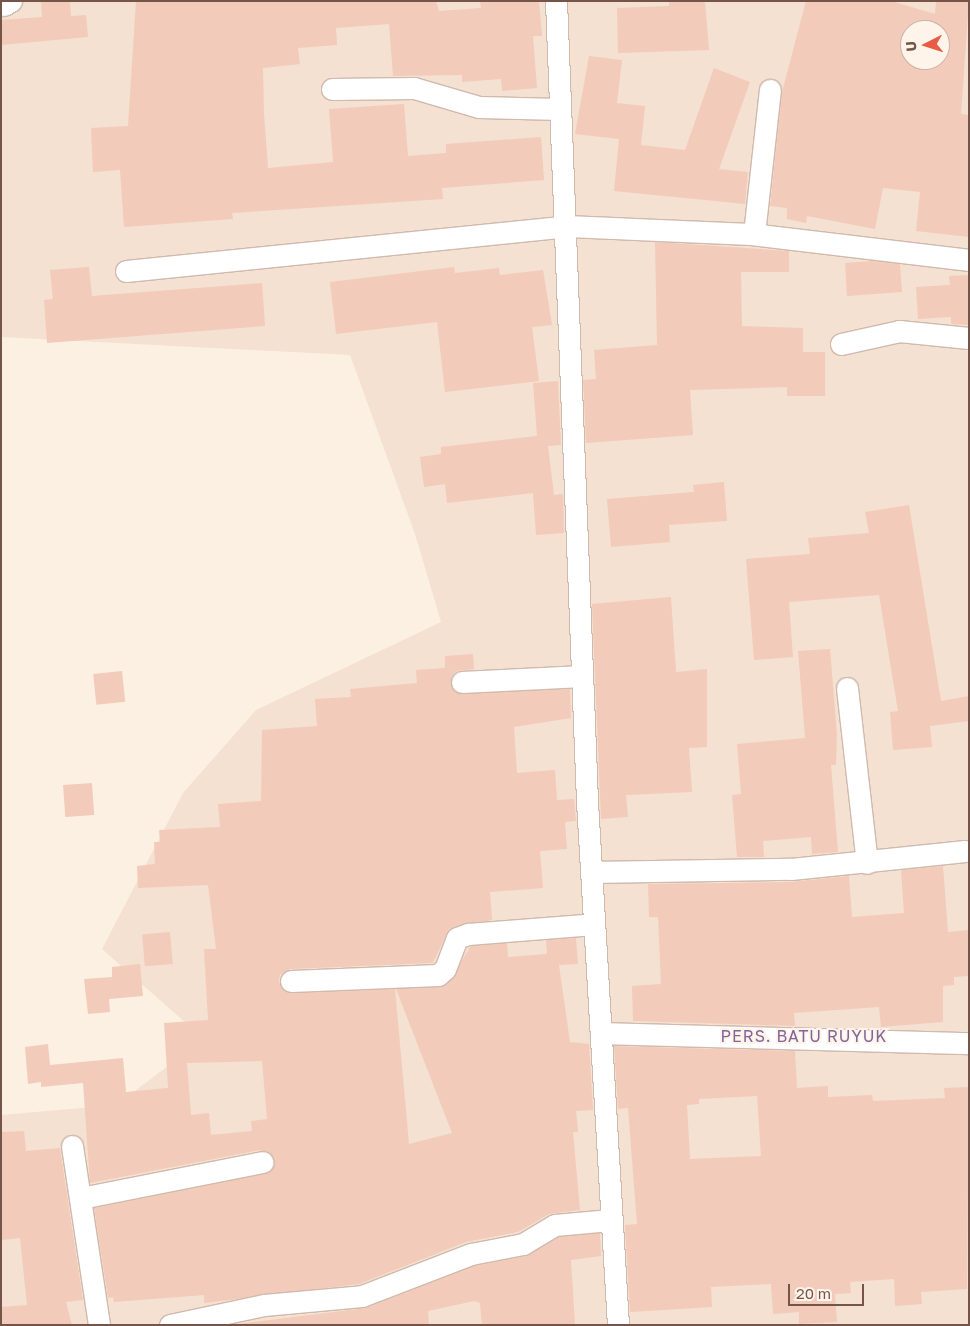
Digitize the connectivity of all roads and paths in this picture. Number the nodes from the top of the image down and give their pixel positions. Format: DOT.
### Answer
graph roads {
  1 [pos="556,1"];
  2 [pos="332,88"];
  3 [pos="770,90"];
  4 [pos="560,109"];
  5 [pos="566,226"];
  6 [pos="754,234"];
  7 [pos="969,260"];
  8 [pos="126,271"];
  9 [pos="969,338"];
  10 [pos="840,344"];
  11 [pos="582,676"];
  12 [pos="462,682"];
  13 [pos="847,688"];
  14 [pos="965,851"];
  15 [pos="867,863"];
  16 [pos="591,872"];
  17 [pos="594,924"];
  18 [pos="291,981"];
  19 [pos="601,1033"];
  20 [pos="969,1043"];
  21 [pos="72,1146"];
  22 [pos="262,1162"];
  23 [pos="81,1198"];
  24 [pos="610,1220"];
  25 [pos="99,1325"];
  26 [pos="170,1325"];
  27 [pos="618,1325"];
  1 -- 4 [label="street"];
  2 -- 4 [label="street"];
  3 -- 6 [label="street"];
  4 -- 5 [label="street"];
  5 -- 6 [label="street"];
  5 -- 8 [label="street"];
  5 -- 11 [label="street"];
  6 -- 7 [label="street"];
  9 -- 10 [label="street"];
  11 -- 12 [label="street"];
  11 -- 16 [label="street"];
  13 -- 15 [label="street"];
  14 -- 15 [label="street"];
  15 -- 16 [label="street"];
  16 -- 17 [label="street"];
  17 -- 18 [label="street"];
  17 -- 19 [label="street"];
  19 -- 20 [label="street"];
  19 -- 24 [label="street"];
  21 -- 23 [label="street"];
  22 -- 23 [label="street"];
  23 -- 25 [label="street"];
  24 -- 26 [label="street"];
  24 -- 27 [label="street"];
}
